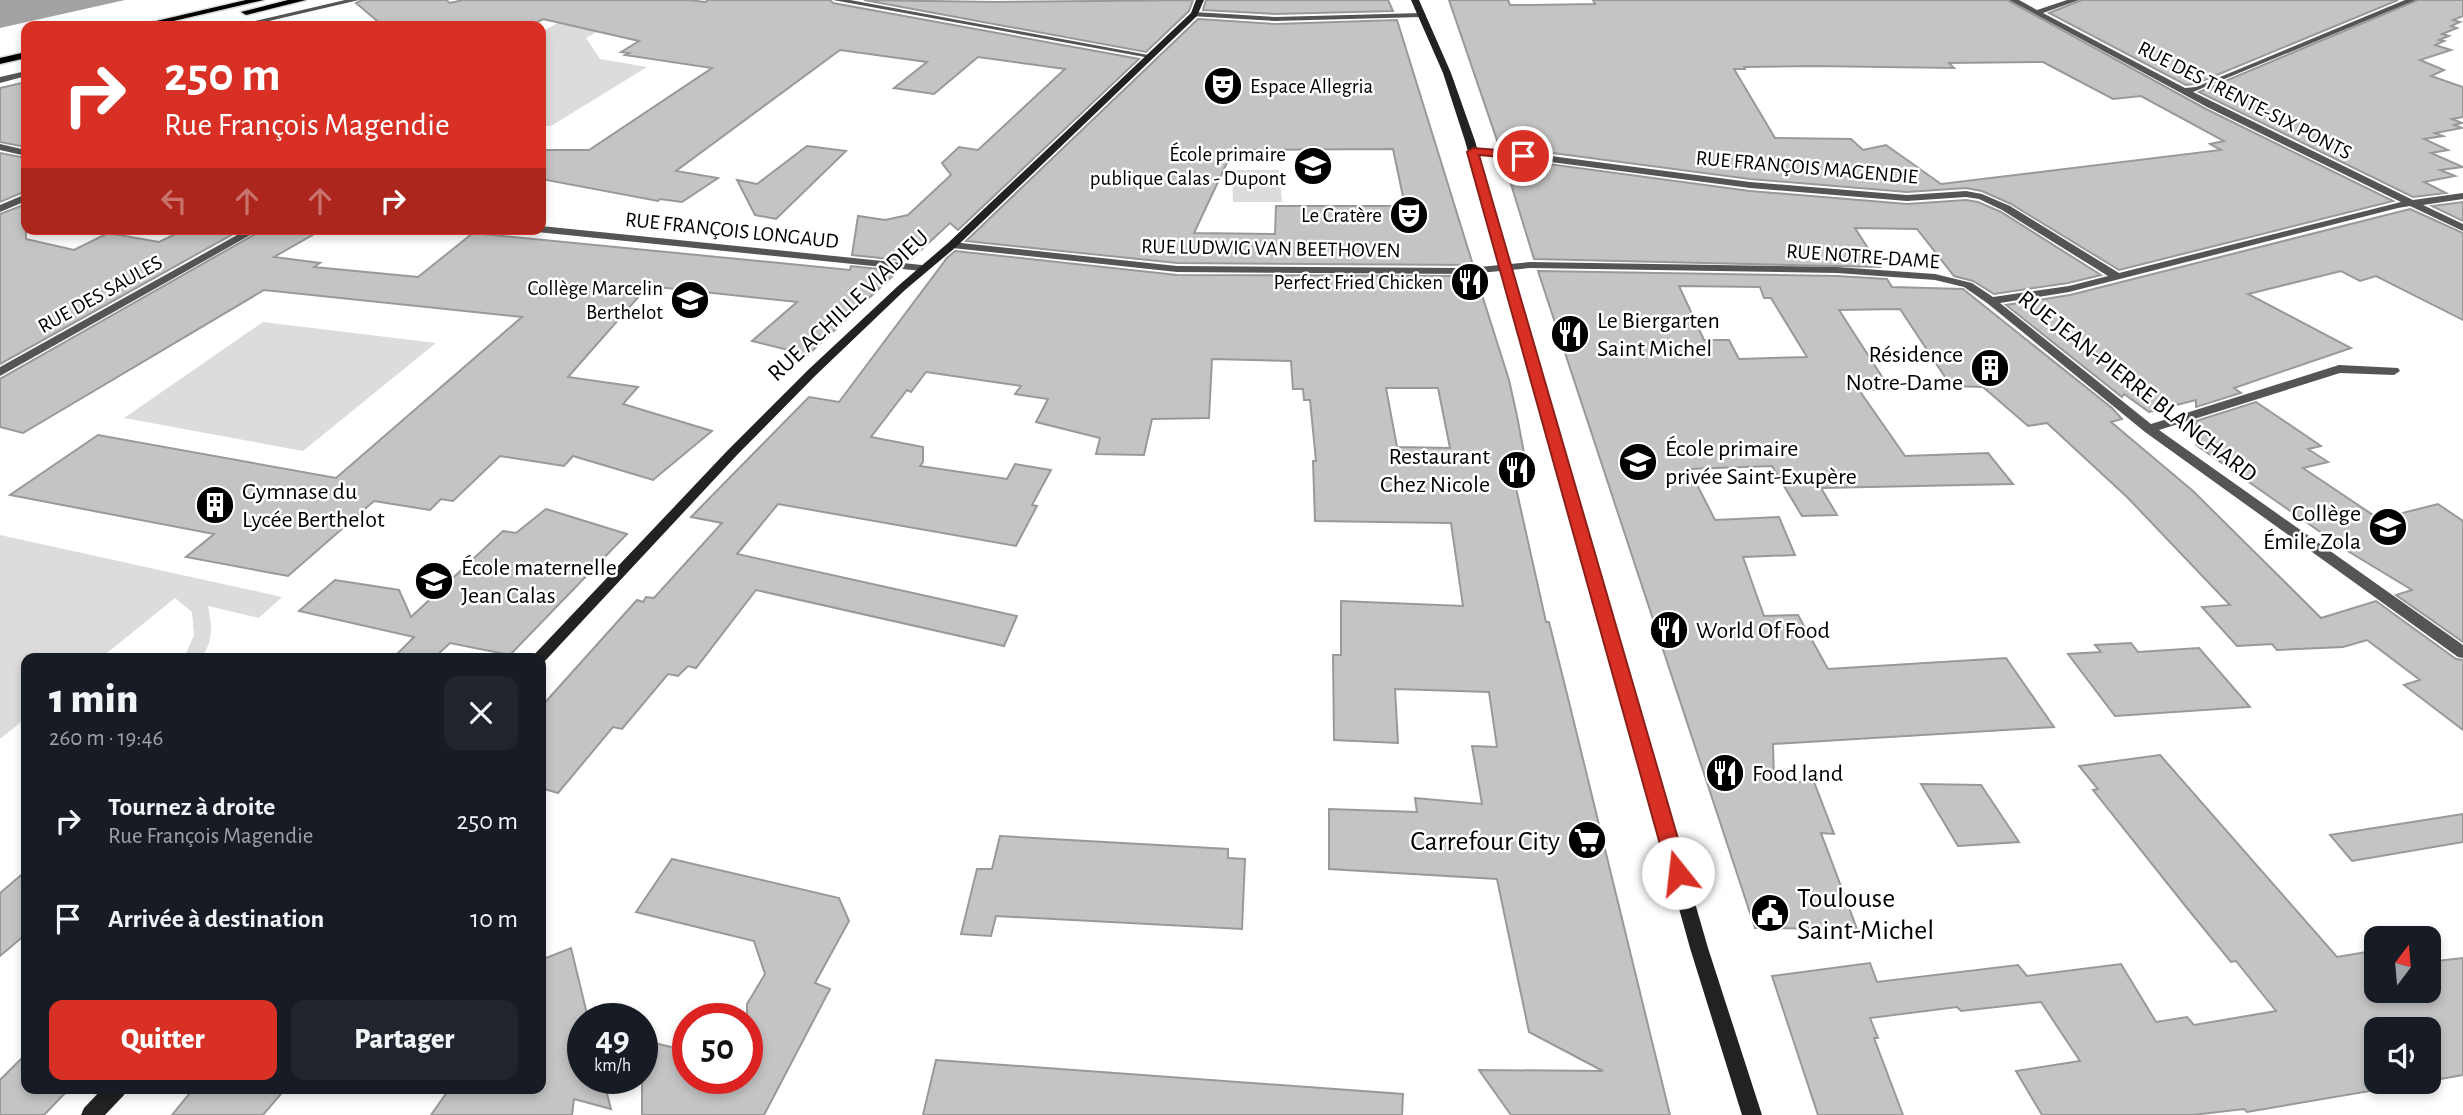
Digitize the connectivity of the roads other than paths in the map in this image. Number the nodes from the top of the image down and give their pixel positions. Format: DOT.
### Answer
graph roads {
  1 [pos="259,0"];
  2 [pos="301,0"];
  3 [pos="355,0"];
  4 [pos="837,0"];
  5 [pos="1200,0"];
  6 [pos="1415,0"];
  7 [pos="2013,0"];
  8 [pos="2075,0"];
  9 [pos="2412,0"];
  10 [pos="305,11"];
  11 [pos="2036,13"];
  12 [pos="1194,14"];
  13 [pos="1422,15"];
  14 [pos="313,20"];
  15 [pos="163,21"];
  16 [pos="206,21"];
  17 [pos="260,21"];
  18 [pos="21,51"];
  19 [pos="0,55"];
  20 [pos="21,56"];
  21 [pos="1150,56"];
  22 [pos="0,61"];
  23 [pos="21,63"];
  24 [pos="0,67"];
  25 [pos="21,75"];
  26 [pos="0,80"];
  27 [pos="2185,91"];
  28 [pos="0,147"];
  29 [pos="21,152"];
  30 [pos="1473,152"];
  31 [pos="2463,196"];
  32 [pos="21,199"];
  33 [pos="2412,203"];
  34 [pos="0,209"];
  35 [pos="2463,228"];
  36 [pos="546,230"];
  37 [pos="245,235"];
  38 [pos="952,245"];
  39 [pos="1505,266"];
  40 [pos="922,268"];
  41 [pos="2118,277"];
  42 [pos="1991,301"];
  43 [pos="2395,371"];
  44 [pos="0,372"];
  45 [pos="2149,429"];
  46 [pos="544,653"];
  47 [pos="2463,653"];
  48 [pos="111,1094"];
  49 [pos="91,1115"];
  50 [pos="1752,1115"];
  1 -- 15 [label="main road"];
  2 -- 16 [label="main road"];
  3 -- 10 [label="street"];
  4 -- 21 [label="street"];
  5 -- 12 [label="main road, RUE ACHILLE VIADIEU"];
  6 -- 13 [label="main road"];
  7 -- 11 [label="street, RUE DES TRENTE-SIX PONTS"];
  8 -- 11 [label="street"];
  9 -- 27 [label="street"];
  10 -- 14 [label="street"];
  10 -- 17 [label="street"];
  11 -- 27 [label="street, RUE DES TRENTE-SIX PONTS"];
  12 -- 13 [label="street"];
  12 -- 21 [label="main road, RUE ACHILLE VIADIEU"];
  13 -- 30 [label="main road"];
  18 -- 19 [label="main road"];
  20 -- 22 [label="main road"];
  21 -- 38 [label="main road, RUE ACHILLE VIADIEU"];
  23 -- 24 [label="main road"];
  25 -- 26 [label="street"];
  27 -- 33 [label="street, RUE DES TRENTE-SIX PONTS"];
  28 -- 29 [label="street"];
  30 -- 39 [label="main road"];
  30 -- 41 [label="street, RUE FRANÇOIS MAGENDIE"];
  31 -- 33 [label="street"];
  32 -- 34 [label="street"];
  33 -- 35 [label="street, RUE DES TRENTE-SIX PONTS"];
  33 -- 41 [label="street"];
  36 -- 40 [label="street, RUE FRANÇOIS LONGAUD"];
  37 -- 44 [label="street, RUE DES SAULES"];
  38 -- 39 [label="street, RUE LUDWIG VAN BEETHOVEN"];
  38 -- 40 [label="main road, RUE ACHILLE VIADIEU"];
  39 -- 42 [label="street, RUE NOTRE-DAME"];
  39 -- 50 [label="main road"];
  40 -- 46 [label="main road, RUE ACHILLE VIADIEU"];
  41 -- 42 [label="street"];
  42 -- 45 [label="street, RUE JEAN-PIERRE BLANCHARD"];
  43 -- 45 [label="street"];
  45 -- 47 [label="street, RUE JEAN-PIERRE BLANCHARD"];
  48 -- 49 [label="main road"];
}
